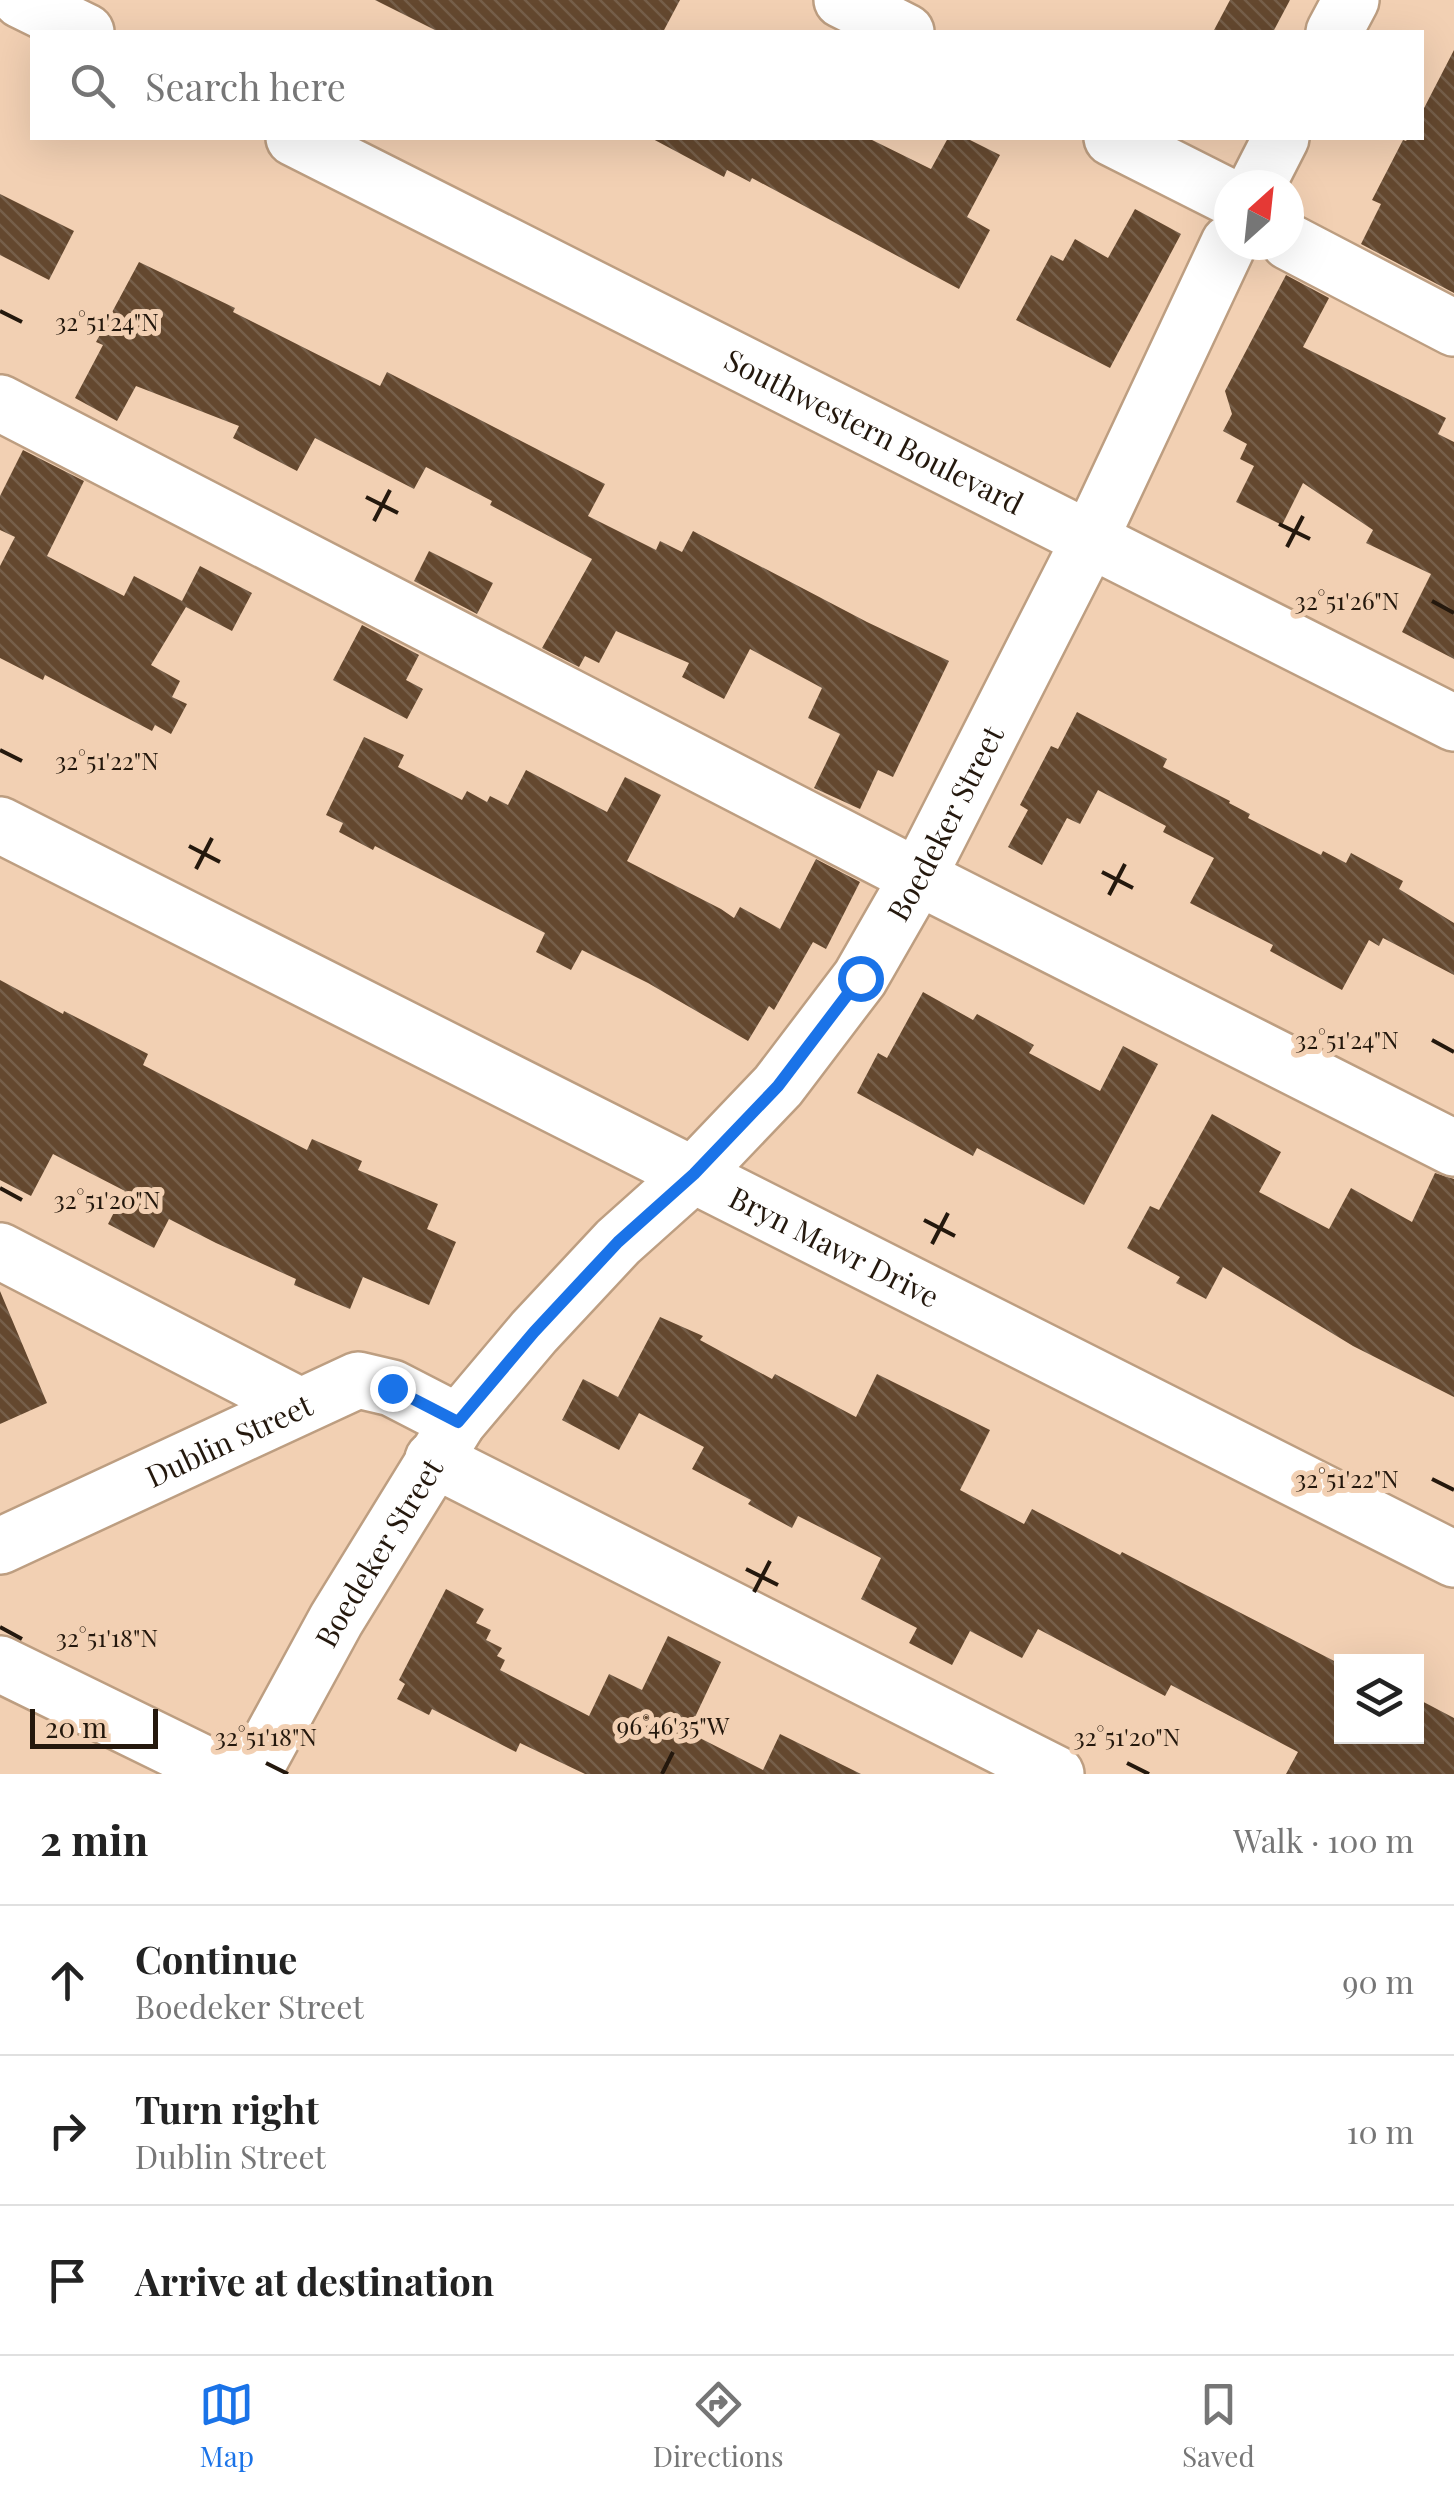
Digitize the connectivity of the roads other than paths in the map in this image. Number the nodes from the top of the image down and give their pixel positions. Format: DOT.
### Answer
graph roads {
  1 [pos="21,0"];
  2 [pos="842,0"];
  3 [pos="1351,0"];
  4 [pos="82,30"];
  5 [pos="902,30"];
  6 [pos="1335,30"];
  7 [pos="298,140"];
  8 [pos="1116,140"];
  9 [pos="1280,140"];
  10 [pos="1265,170"];
  11 [pos="1214,189"];
  12 [pos="1304,250"];
  13 [pos="1221,260"];
  14 [pos="1454,328"];
  15 [pos="0,403"];
  16 [pos="1090,539"];
  17 [pos="1454,723"];
  18 [pos="0,825"];
  19 [pos="918,877"];
  20 [pos="1454,1148"];
  21 [pos="694,1174"];
  22 [pos="0,1251"];
  23 [pos="300,1406"];
  24 [pos="446,1440"];
  25 [pos="0,1546"];
  26 [pos="1454,1560"];
  27 [pos="0,1664"];
  28 [pos="225,1774"];
  29 [pos="252,1774"];
  30 [pos="1056,1774"];
  1 -- 4 [label="street"];
  2 -- 5 [label="street"];
  3 -- 6 [label="street"];
  7 -- 16 [label="street, Southwestern Boulevard"];
  8 -- 11 [label="street"];
  9 -- 10 [label="street"];
  12 -- 14 [label="street"];
  13 -- 16 [label="street, Boedeker Street"];
  15 -- 19 [label="street"];
  16 -- 17 [label="street, Southwestern Boulevard"];
  16 -- 19 [label="street, Boedeker Street"];
  18 -- 21 [label="street, Bryn Mawr Drive"];
  19 -- 20 [label="street"];
  19 -- 21 [label="street, Boedeker Street"];
  21 -- 24 [label="street, Boedeker Street"];
  21 -- 26 [label="street, Bryn Mawr Drive"];
  22 -- 23 [label="street"];
  23 -- 24 [label="street, Dublin Street"];
  23 -- 25 [label="street, Dublin Street"];
  24 -- 29 [label="street, Boedeker Street"];
  24 -- 30 [label="street, Dublin Street"];
  27 -- 28 [label="street"];
}
